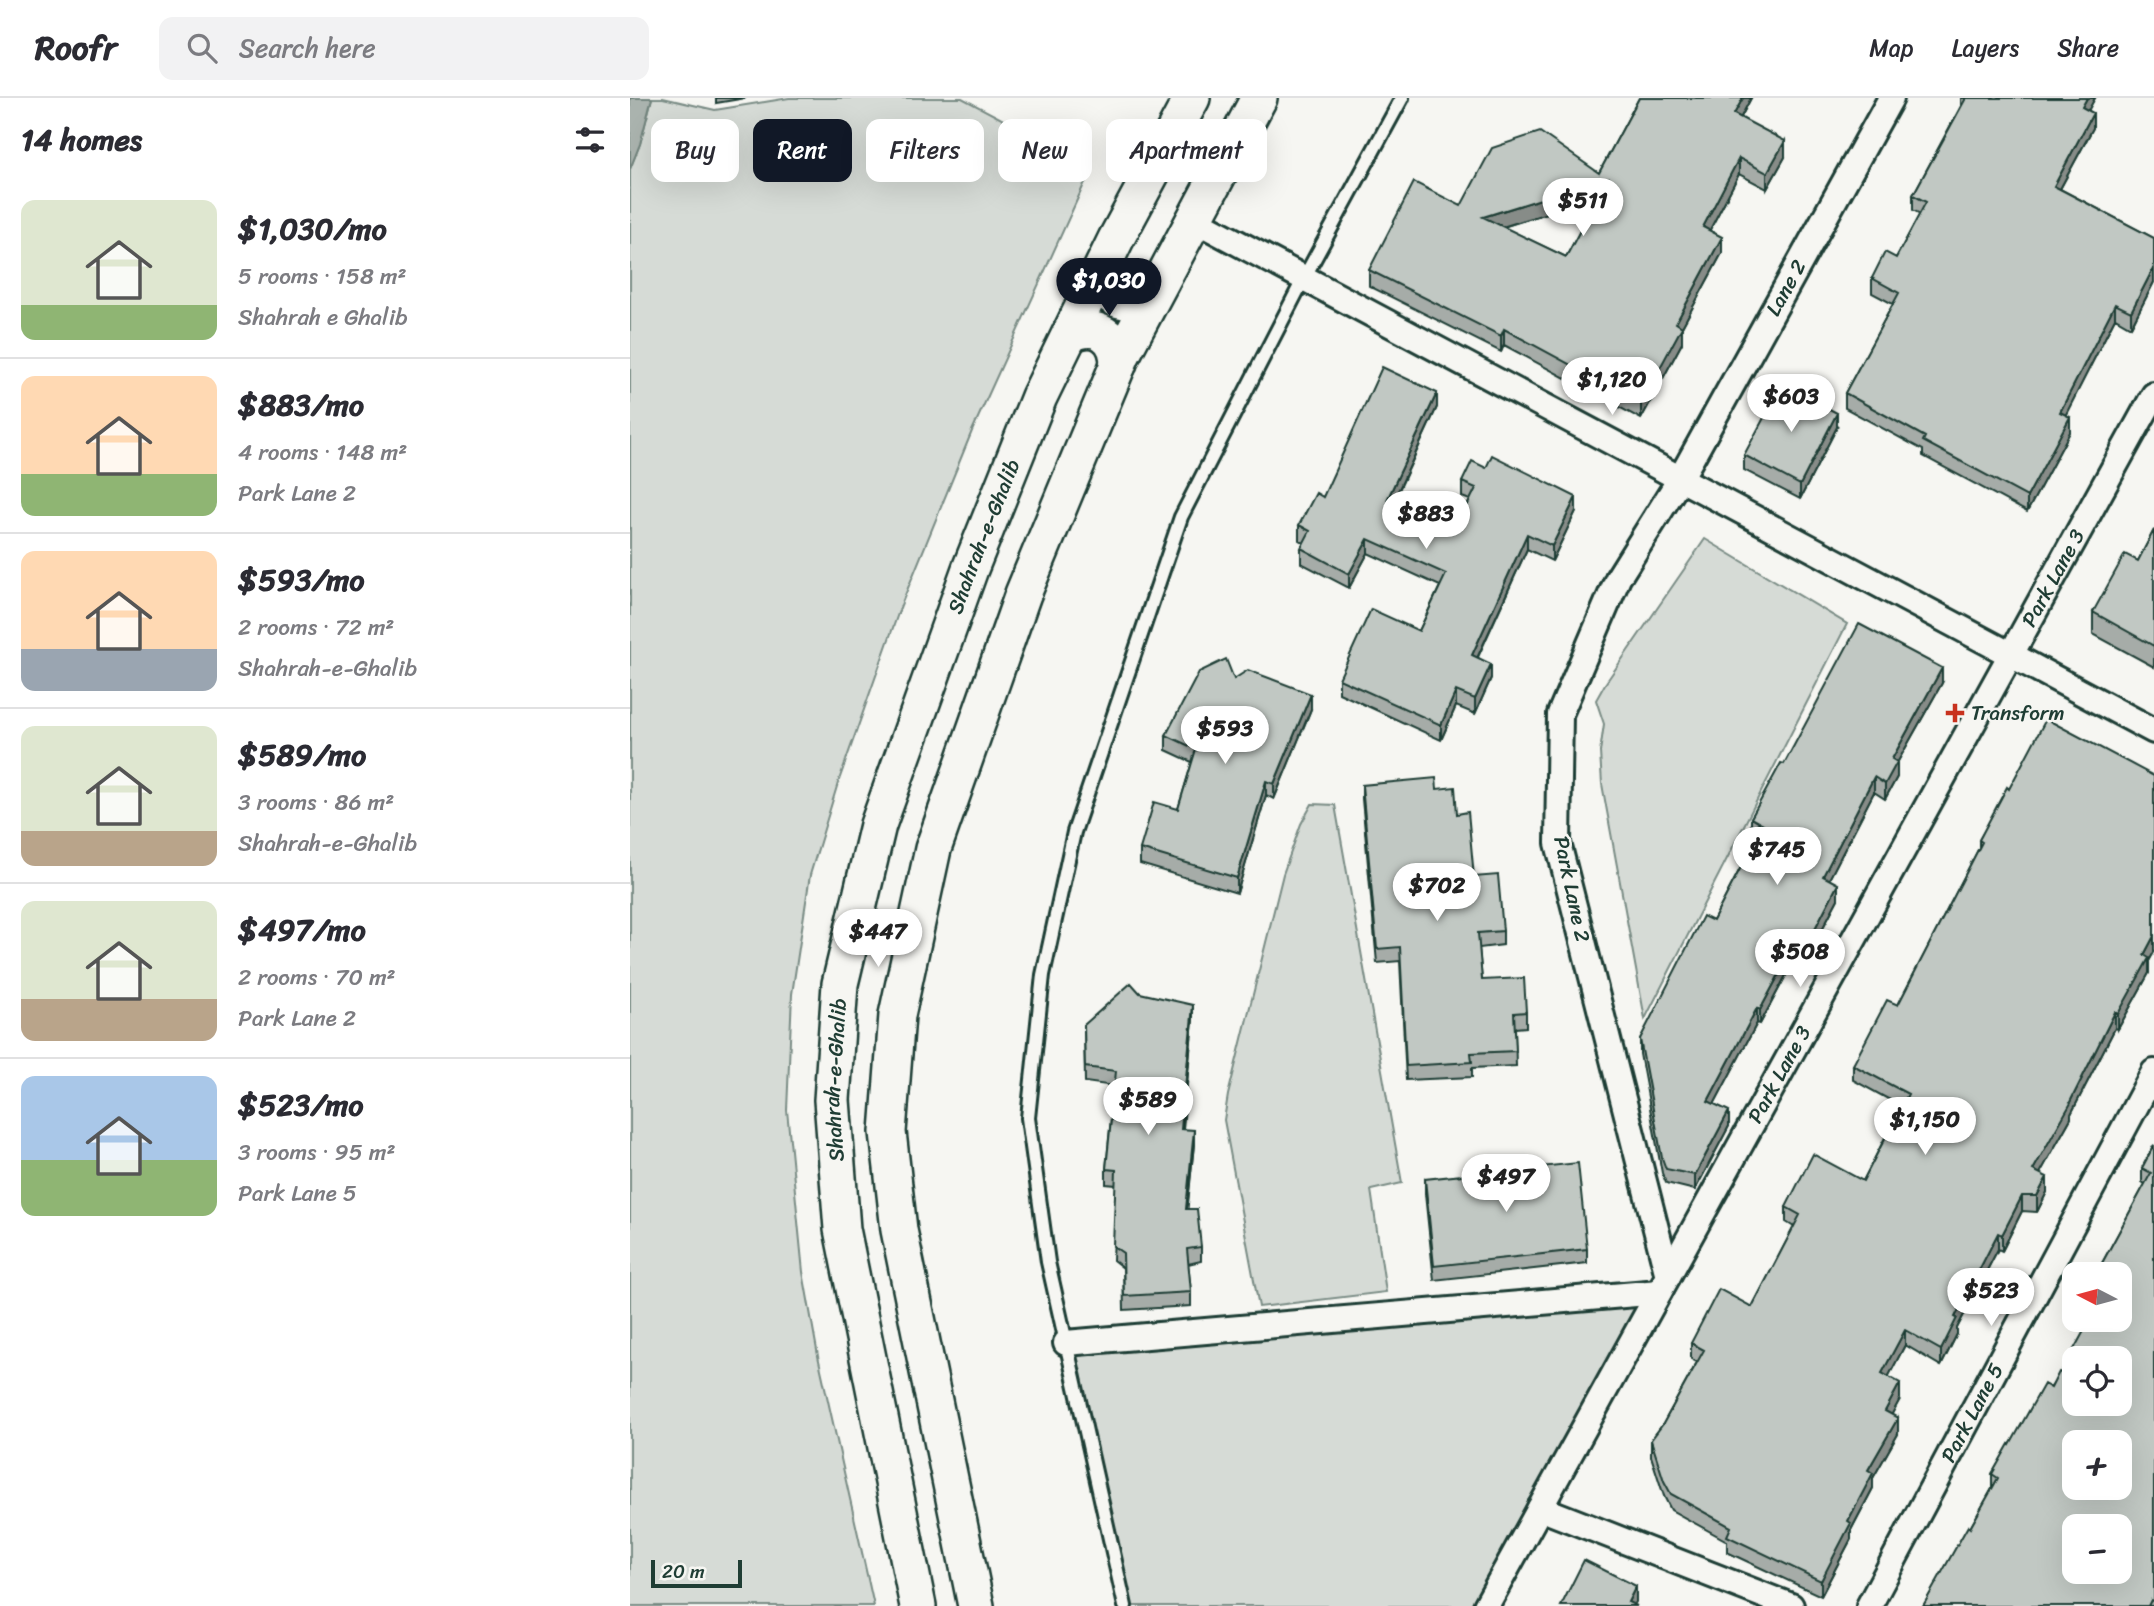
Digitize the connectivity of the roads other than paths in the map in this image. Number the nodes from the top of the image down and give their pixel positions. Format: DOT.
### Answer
graph roads {
  1 [pos="1192,98"];
  2 [pos="1259,98"];
  3 [pos="1402,98"];
  4 [pos="1891,98"];
  5 [pos="1193,219"];
  6 [pos="1098,277"];
  7 [pos="1304,278"];
  8 [pos="1151,298"];
  9 [pos="1070,335"];
  10 [pos="1118,365"];
  11 [pos="2154,394"];
  12 [pos="1680,479"];
  13 [pos="2011,654"];
  14 [pos="2154,731"];
  15 [pos="2154,1072"];
  16 [pos="1664,1284"];
  17 [pos="1066,1343"];
  18 [pos="1540,1508"];
  19 [pos="918,1606"];
  20 [pos="976,1606"];
  21 [pos="1125,1606"];
  22 [pos="1486,1606"];
  23 [pos="1791,1606"];
  24 [pos="1869,1606"];
  1 -- 6 [label="main road"];
  2 -- 5 [label="main road"];
  3 -- 7 [label="lane"];
  4 -- 12 [label="street, Lane 2"];
  5 -- 7 [label="street"];
  5 -- 8 [label="main road"];
  6 -- 8 [label="main road"];
  6 -- 9 [label="main road, Shahrah-e-Ghalib"];
  7 -- 12 [label="street"];
  7 -- 17 [label="lane"];
  8 -- 10 [label="main road"];
  9 -- 10 [label="main road"];
  9 -- 19 [label="main road, Shahrah-e-Ghalib"];
  10 -- 20 [label="main road"];
  11 -- 13 [label="street, Park Lane 3"];
  12 -- 13 [label="street"];
  12 -- 16 [label="street, Park Lane 2"];
  13 -- 14 [label="street"];
  13 -- 16 [label="street, Park Lane 3"];
  15 -- 24 [label="street, Park Lane 5"];
  16 -- 17 [label="street"];
  16 -- 18 [label="street, Park Lane 3"];
  17 -- 21 [label="lane"];
  18 -- 22 [label="street, Park Lane 3"];
  18 -- 23 [label="street"];
}
